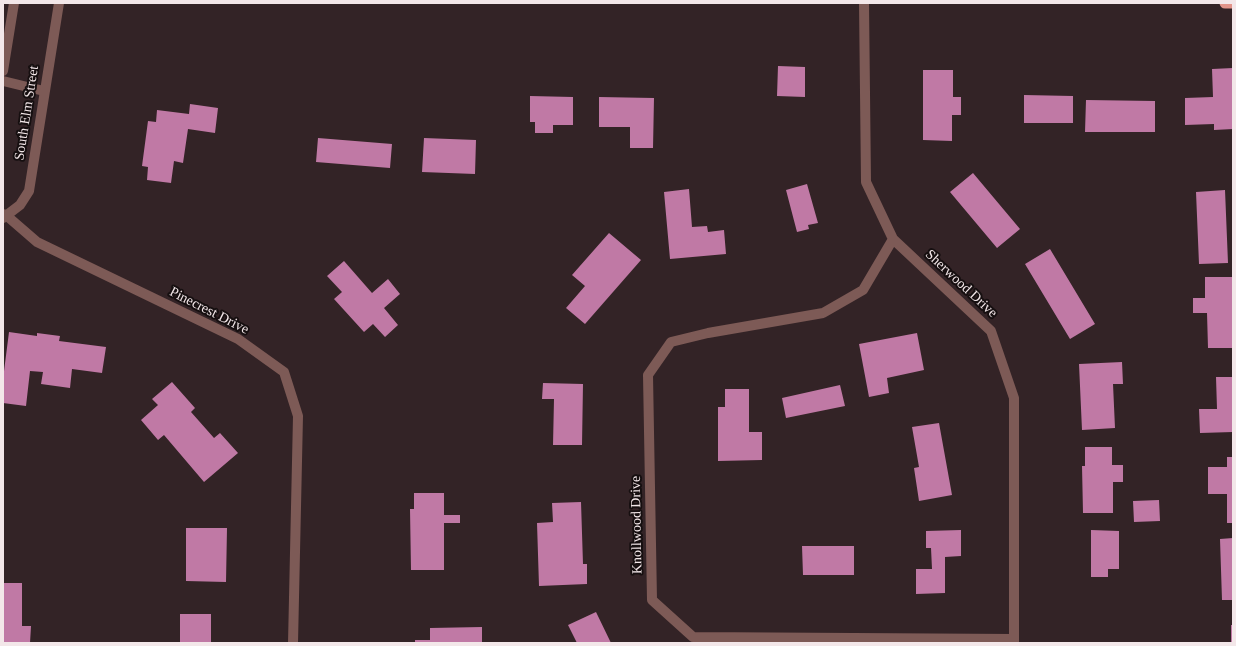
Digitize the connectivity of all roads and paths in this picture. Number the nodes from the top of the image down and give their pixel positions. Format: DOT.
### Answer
graph roads {
  1 [pos="14,3"];
  2 [pos="59,3"];
  3 [pos="864,3"];
  4 [pos="1225,3"];
  5 [pos="1233,3"];
  6 [pos="3,71"];
  7 [pos="3,81"];
  8 [pos="44,91"];
  9 [pos="4,216"];
  10 [pos="893,239"];
  11 [pos="1014,641"];
  12 [pos="293,643"];
  1 -- 6 [label="street"];
  2 -- 8 [label="street, South Elm Street"];
  3 -- 10 [label="street, Sherwood Drive"];
  4 -- 5 [label="highway"];
  7 -- 8 [label="street"];
  8 -- 9 [label="street, South Elm Street"];
  9 -- 12 [label="street, Pinecrest Drive"];
  10 -- 11 [label="street, Sherwood Drive"];
  10 -- 11 [label="street, Knollwood Drive"];
}
